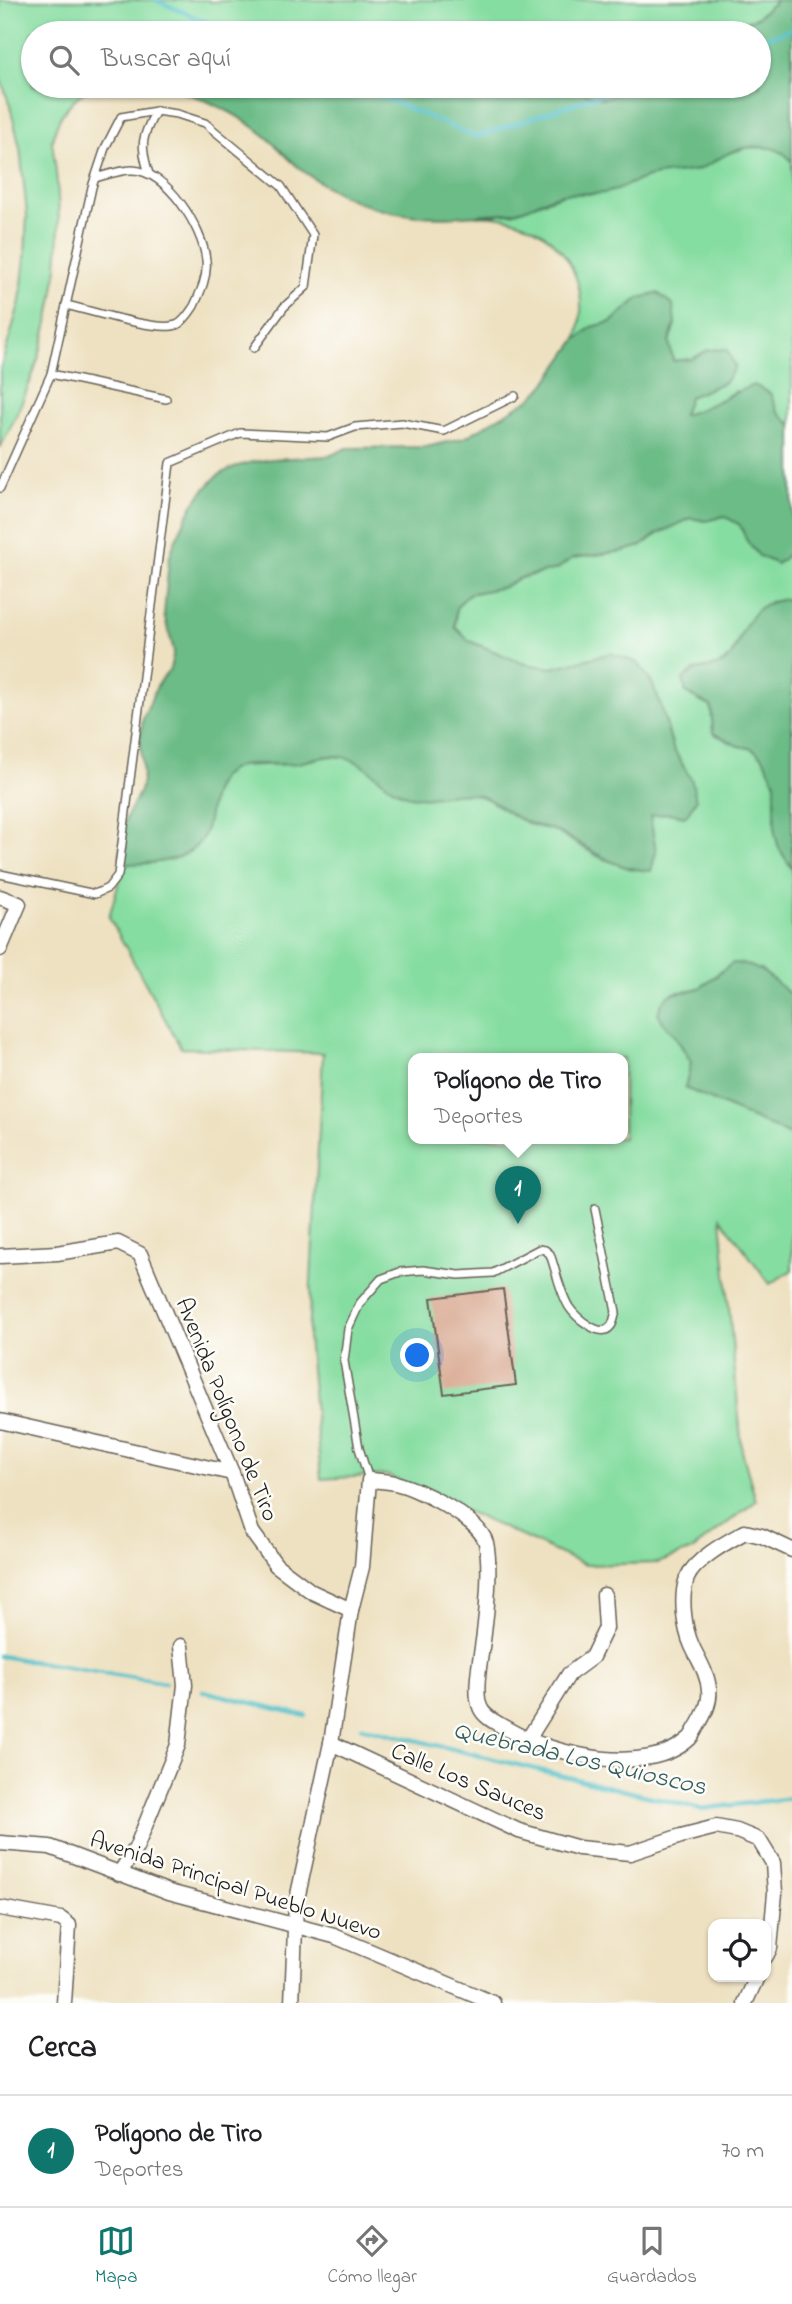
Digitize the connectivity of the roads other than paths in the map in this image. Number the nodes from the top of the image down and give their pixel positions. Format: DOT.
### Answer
graph roads {
  1 [pos="156,111"];
  2 [pos="149,174"];
  3 [pos="95,178"];
  4 [pos="66,305"];
  5 [pos="254,348"];
  6 [pos="51,374"];
  7 [pos="515,396"];
  8 [pos="166,399"];
  9 [pos="0,488"];
  10 [pos="0,874"];
  11 [pos="0,897"];
  12 [pos="0,949"];
  13 [pos="595,1209"];
  14 [pos="0,1256"];
  15 [pos="0,1421"];
  16 [pos="232,1473"];
  17 [pos="369,1480"];
  18 [pos="792,1550"];
  19 [pos="604,1595"];
  20 [pos="351,1610"];
  21 [pos="181,1646"];
  22 [pos="527,1741"];
  23 [pos="331,1743"];
  24 [pos="0,1843"];
  25 [pos="119,1874"];
  26 [pos="0,1908"];
  27 [pos="296,1926"];
  28 [pos="771,1937"];
  29 [pos="755,1982"];
  30 [pos="468,1998"];
  31 [pos="64,2003"];
  32 [pos="292,2003"];
  33 [pos="493,2003"];
  34 [pos="745,2003"];
  1 -- 2 [label="lane"];
  1 -- 3 [label="lane"];
  1 -- 5 [label="lane"];
  2 -- 3 [label="lane"];
  2 -- 4 [label="lane"];
  3 -- 4 [label="lane"];
  4 -- 6 [label="lane"];
  6 -- 8 [label="lane"];
  6 -- 9 [label="lane"];
  7 -- 10 [label="lane"];
  11 -- 12 [label="street"];
  13 -- 17 [label="lane"];
  14 -- 16 [label="street, Avenida Polígono de Tiro"];
  15 -- 16 [label="street"];
  16 -- 20 [label="street, Avenida Polígono de Tiro"];
  17 -- 20 [label="street"];
  17 -- 22 [label="street"];
  18 -- 22 [label="street"];
  19 -- 22 [label="street"];
  20 -- 23 [label="street"];
  21 -- 25 [label="street"];
  23 -- 27 [label="street"];
  23 -- 28 [label="street, Calle Los Sauces"];
  24 -- 25 [label="street, Avenida Principal Pueblo Nuevo"];
  25 -- 27 [label="street, Avenida Principal Pueblo Nuevo"];
  26 -- 31 [label="street"];
  27 -- 30 [label="street, Avenida Principal Pueblo Nuevo"];
  27 -- 32 [label="street"];
  29 -- 34 [label="street"];
  30 -- 33 [label="street, Avenida Principal Pueblo Nuevo"];
}
